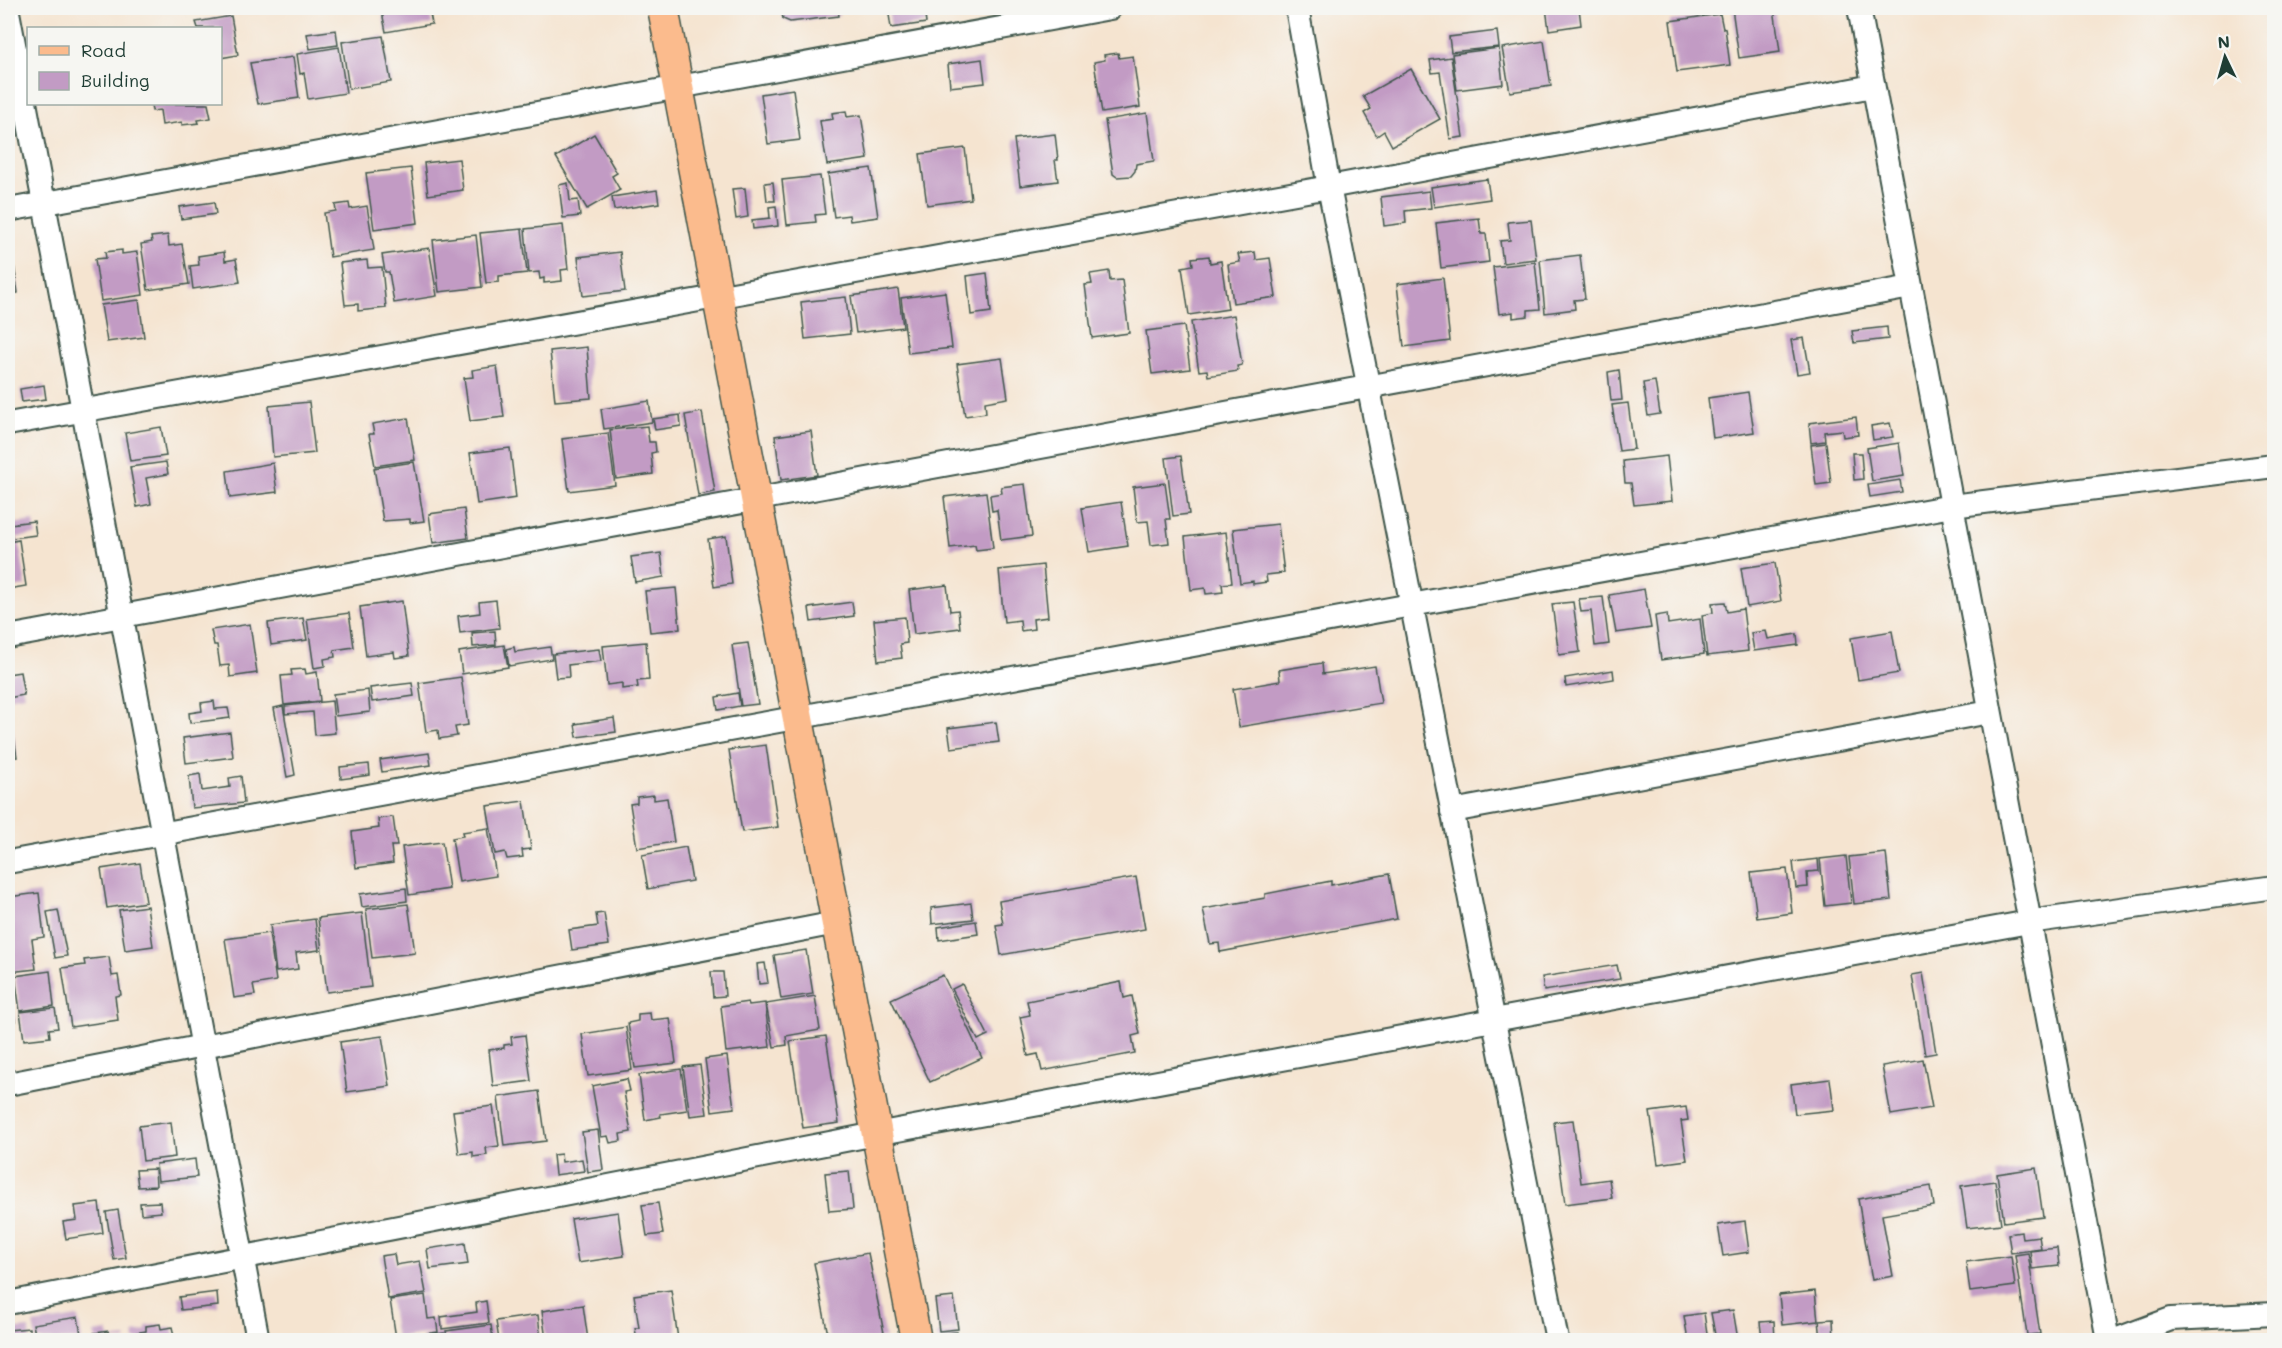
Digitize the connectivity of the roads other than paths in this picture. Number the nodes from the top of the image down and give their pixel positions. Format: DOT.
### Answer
graph roads {
  1 [pos="663,8"];
  2 [pos="1110,8"];
  3 [pos="1297,8"];
  4 [pos="1859,8"];
  5 [pos="8,12"];
  6 [pos="1873,86"];
  7 [pos="678,87"];
  8 [pos="1329,187"];
  9 [pos="43,203"];
  10 [pos="8,210"];
  11 [pos="1911,287"];
  12 [pos="718,296"];
  13 [pos="1369,387"];
  14 [pos="82,410"];
  15 [pos="8,424"];
  16 [pos="2274,466"];
  17 [pos="757,499"];
  18 [pos="1952,506"];
  19 [pos="1412,604"];
  20 [pos="122,616"];
  21 [pos="8,637"];
  22 [pos="1990,712"];
  23 [pos="798,717"];
  24 [pos="1452,811"];
  25 [pos="163,834"];
  26 [pos="8,862"];
  27 [pos="2274,887"];
  28 [pos="2029,922"];
  29 [pos="836,923"];
  30 [pos="1494,1020"];
  31 [pos="203,1047"];
  32 [pos="8,1084"];
  33 [pos="876,1134"];
  34 [pos="243,1257"];
  35 [pos="8,1303"];
  36 [pos="2274,1314"];
  37 [pos="258,1341"];
  38 [pos="916,1341"];
  39 [pos="1557,1341"];
  40 [pos="2108,1341"];
  41 [pos="2115,1341"];
  1 -- 7 [label="main road"];
  2 -- 7 [label="street"];
  3 -- 8 [label="street"];
  4 -- 6 [label="street"];
  5 -- 9 [label="street"];
  6 -- 8 [label="street"];
  6 -- 11 [label="street"];
  7 -- 9 [label="street"];
  7 -- 12 [label="main road"];
  8 -- 12 [label="street"];
  8 -- 13 [label="street"];
  9 -- 10 [label="street"];
  9 -- 14 [label="street"];
  11 -- 13 [label="street"];
  11 -- 18 [label="street"];
  12 -- 14 [label="street"];
  12 -- 17 [label="main road"];
  13 -- 17 [label="street"];
  13 -- 19 [label="street"];
  14 -- 15 [label="street"];
  14 -- 20 [label="street"];
  16 -- 18 [label="street"];
  17 -- 20 [label="street"];
  17 -- 23 [label="main road"];
  18 -- 19 [label="street"];
  18 -- 22 [label="street"];
  19 -- 23 [label="street"];
  19 -- 24 [label="street"];
  20 -- 21 [label="street"];
  20 -- 25 [label="street"];
  22 -- 24 [label="street"];
  22 -- 28 [label="street"];
  23 -- 25 [label="street"];
  23 -- 29 [label="main road"];
  24 -- 30 [label="street"];
  25 -- 26 [label="street"];
  25 -- 31 [label="street"];
  27 -- 28 [label="street"];
  28 -- 30 [label="street"];
  28 -- 40 [label="street"];
  29 -- 31 [label="street"];
  29 -- 33 [label="main road"];
  30 -- 33 [label="street"];
  30 -- 39 [label="street"];
  31 -- 32 [label="street"];
  31 -- 34 [label="street"];
  33 -- 34 [label="street"];
  33 -- 38 [label="main road"];
  34 -- 35 [label="street"];
  34 -- 37 [label="street"];
  36 -- 41 [label="street"];
}
